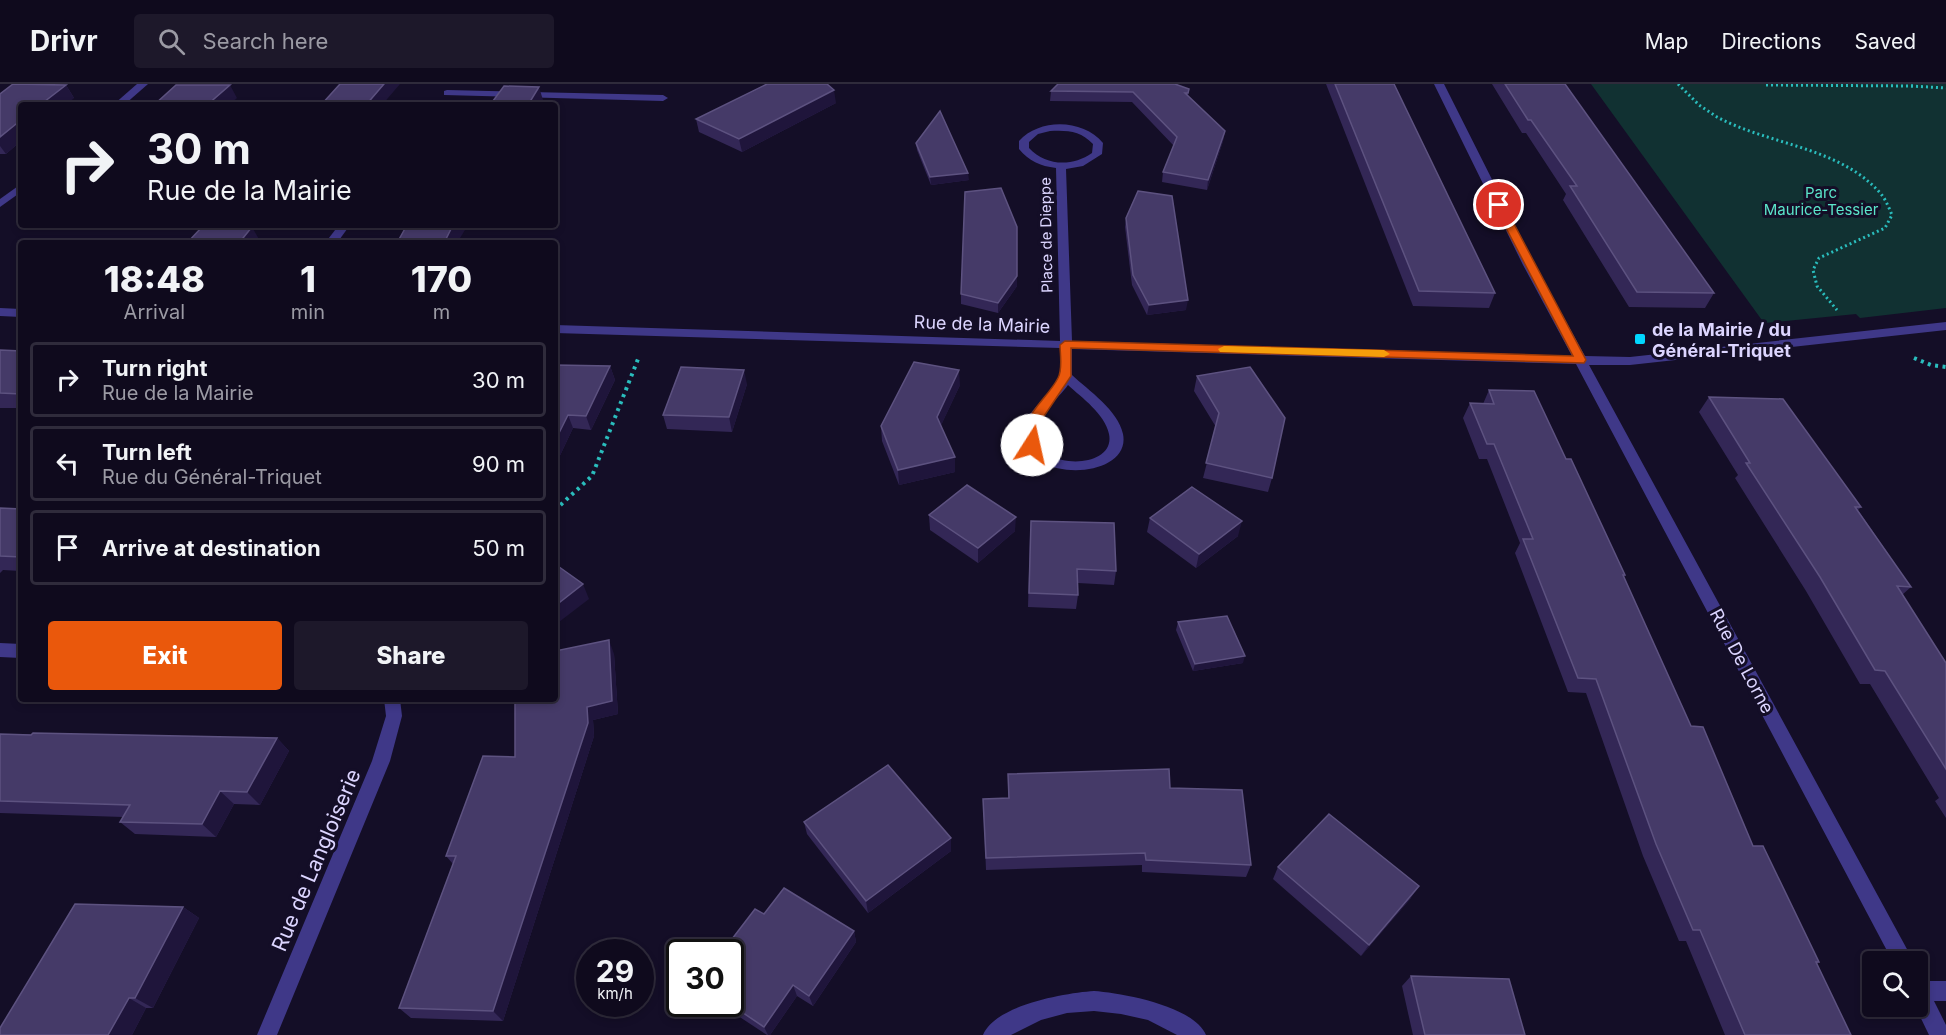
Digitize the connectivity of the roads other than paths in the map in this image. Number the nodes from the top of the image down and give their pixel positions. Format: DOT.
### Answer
graph roads {
  1 [pos="143,84"];
  2 [pos="454,84"];
  3 [pos="1439,84"];
  4 [pos="663,98"];
  5 [pos="122,102"];
  6 [pos="1061,165"];
  7 [pos="18,189"];
  8 [pos="0,204"];
  9 [pos="343,228"];
  10 [pos="333,240"];
  11 [pos="0,312"];
  12 [pos="18,313"];
  13 [pos="1946,326"];
  14 [pos="558,329"];
  15 [pos="1065,345"];
  16 [pos="1580,360"];
  17 [pos="1066,376"];
  18 [pos="0,650"];
  19 [pos="18,651"];
  20 [pos="392,702"];
  21 [pos="1898,951"];
  22 [pos="1928,990"];
  23 [pos="1946,991"];
  24 [pos="1928,1010"];
  25 [pos="267,1035"];
  26 [pos="993,1035"];
  27 [pos="1196,1035"];
  28 [pos="1940,1035"];
  1 -- 5 [label="street"];
  2 -- 4 [label="street"];
  3 -- 16 [label="street, Rue De Lorne"];
  6 -- 6 [label="street, Place de Dieppe"];
  6 -- 15 [label="street, Place de Dieppe"];
  7 -- 8 [label="street"];
  9 -- 10 [label="street"];
  11 -- 12 [label="street"];
  13 -- 16 [label="street, Rue de la Mairie"];
  14 -- 15 [label="street, Rue de la Mairie"];
  15 -- 16 [label="street, Rue de la Mairie"];
  15 -- 17 [label="street, Place de Dieppe"];
  16 -- 21 [label="street, Rue De Lorne"];
  17 -- 17 [label="street"];
  18 -- 19 [label="street"];
  20 -- 25 [label="street, Rue de Langloiserie"];
  22 -- 23 [label="street"];
  24 -- 28 [label="street"];
  26 -- 27 [label="street"];
}
